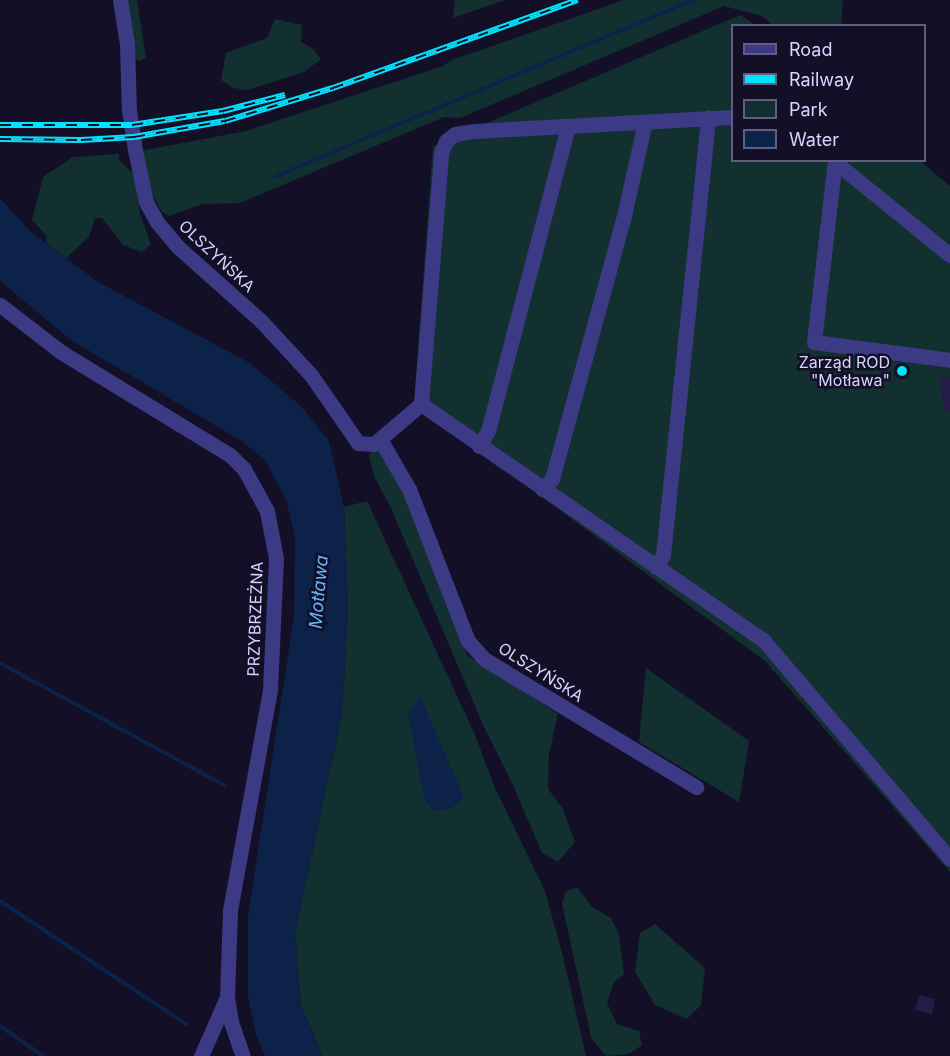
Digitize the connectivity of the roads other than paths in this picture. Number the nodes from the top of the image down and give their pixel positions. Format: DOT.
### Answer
graph roads {
  1 [pos="120,0"];
  2 [pos="708,117"];
  3 [pos="731,117"];
  4 [pos="645,121"];
  5 [pos="568,126"];
  6 [pos="835,162"];
  7 [pos="836,162"];
  8 [pos="950,255"];
  9 [pos="0,305"];
  10 [pos="950,360"];
  11 [pos="420,405"];
  12 [pos="380,439"];
  13 [pos="479,446"];
  14 [pos="542,489"];
  15 [pos="656,567"];
  16 [pos="696,786"];
  17 [pos="950,859"];
  18 [pos="227,997"];
  19 [pos="201,1056"];
  20 [pos="243,1056"];
  1 -- 12 [label="street, OLSZYŃSKA"];
  2 -- 3 [label="street"];
  2 -- 4 [label="street"];
  2 -- 15 [label="street"];
  4 -- 5 [label="street"];
  4 -- 14 [label="street"];
  5 -- 11 [label="street"];
  5 -- 13 [label="street"];
  6 -- 10 [label="street"];
  7 -- 8 [label="street"];
  9 -- 18 [label="street, PRZYBRZEŻNA"];
  11 -- 12 [label="street, OLSZYŃSKA"];
  11 -- 13 [label="street"];
  12 -- 16 [label="street, OLSZYŃSKA"];
  13 -- 14 [label="street"];
  14 -- 15 [label="street"];
  15 -- 17 [label="street"];
  18 -- 19 [label="street, PRZYBRZEŻNA"];
  18 -- 20 [label="street, PRZYBRZEŻNA"];
}
